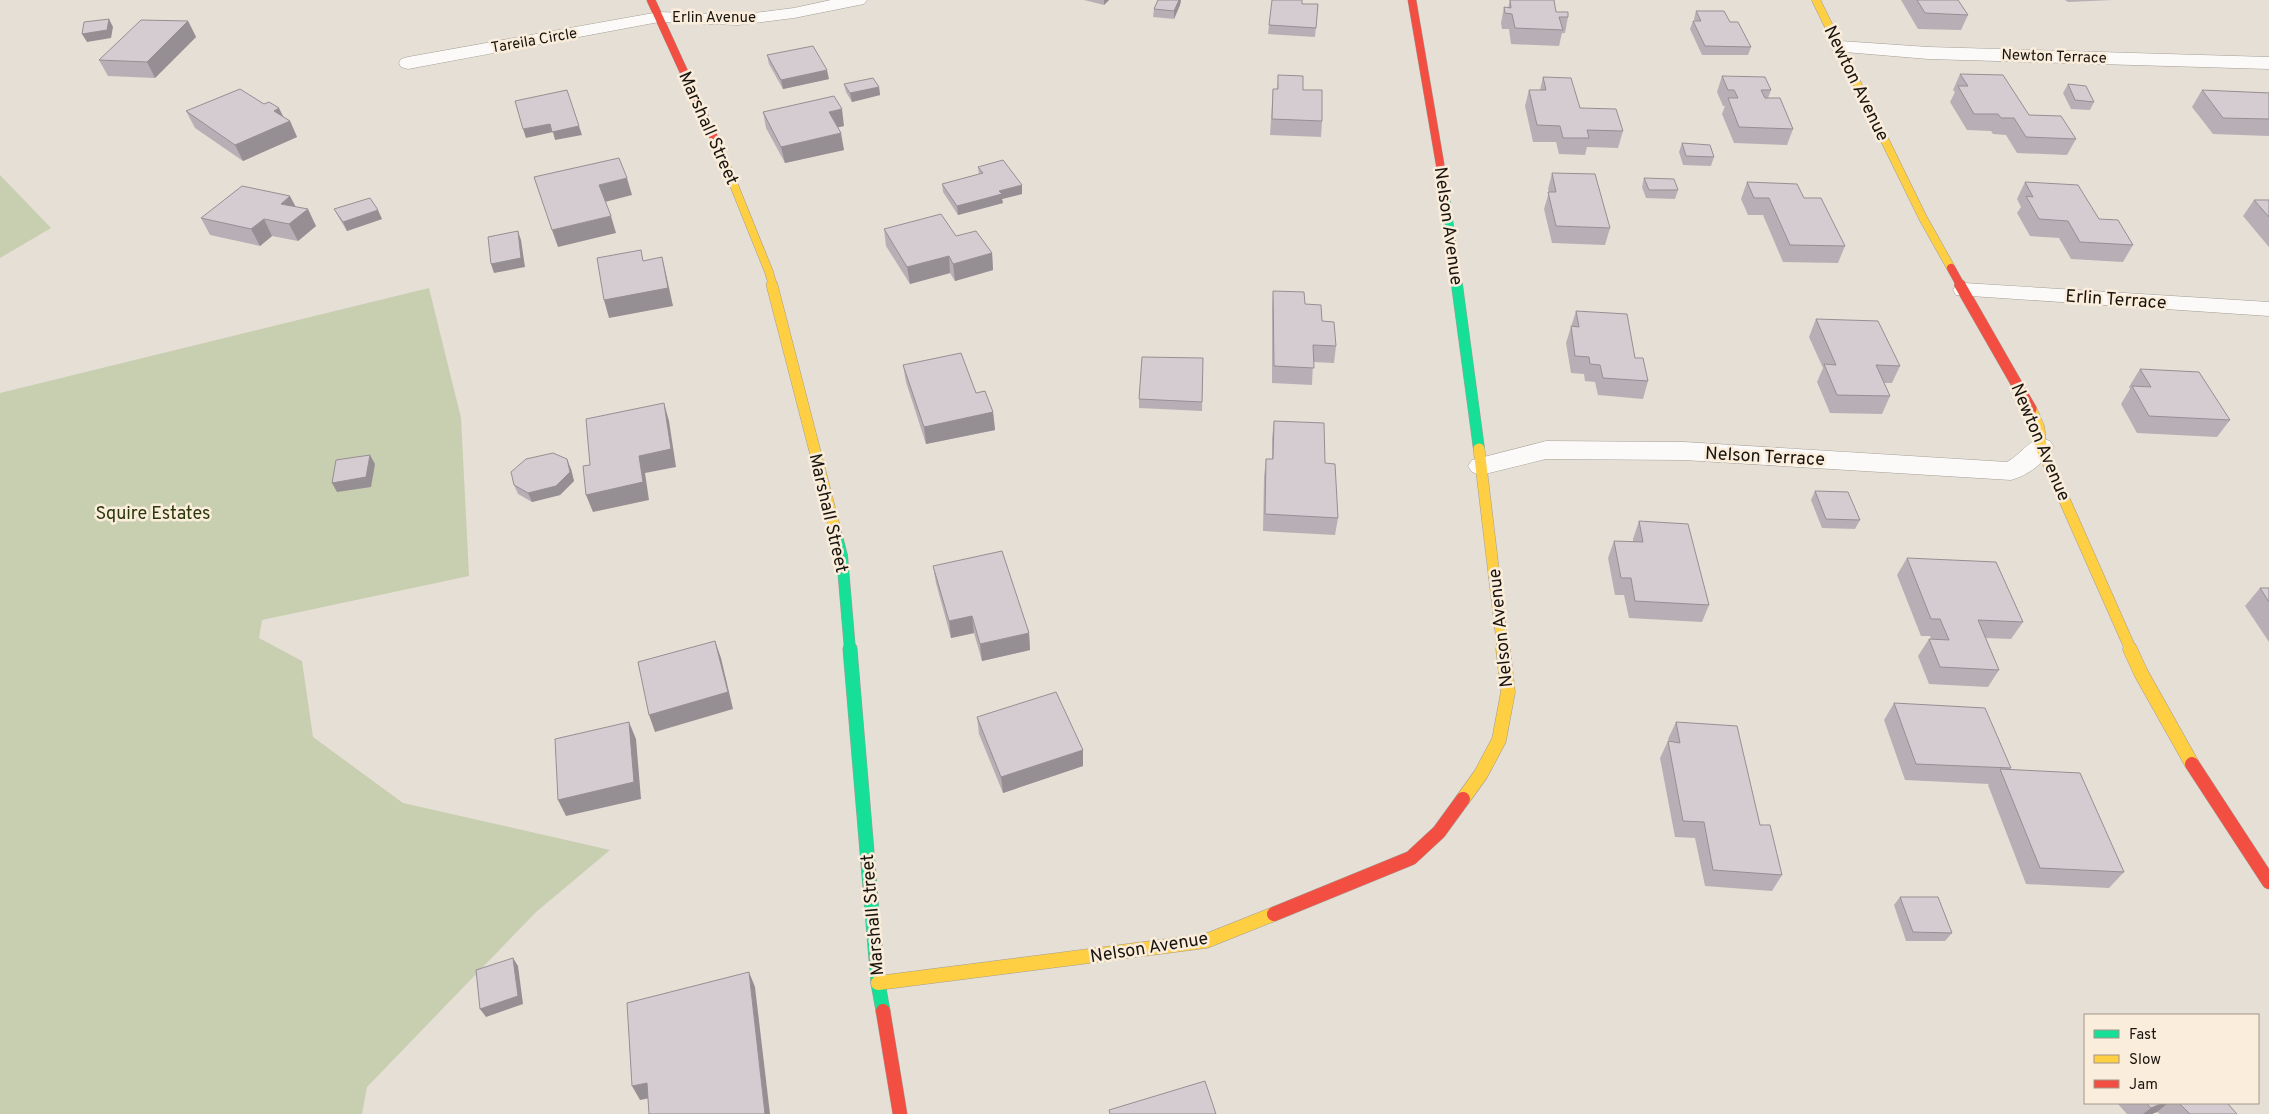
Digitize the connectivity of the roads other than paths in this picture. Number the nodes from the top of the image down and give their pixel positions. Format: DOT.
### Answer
graph roads {
  1 [pos="651,0"];
  2 [pos="858,0"];
  3 [pos="1412,0"];
  4 [pos="1816,0"];
  5 [pos="659,17"];
  6 [pos="1840,48"];
  7 [pos="2269,63"];
  8 [pos="408,64"];
  9 [pos="1964,290"];
  10 [pos="2269,309"];
  11 [pos="2041,447"];
  12 [pos="1482,466"];
  13 [pos="2269,882"];
  14 [pos="878,983"];
  15 [pos="900,1114"];
  1 -- 5 [label="street, Marshall Street"];
  2 -- 5 [label="street, Erlin Avenue"];
  3 -- 12 [label="street, Nelson Avenue"];
  4 -- 6 [label="street, Newton Avenue"];
  5 -- 8 [label="street, Tareila Circle"];
  5 -- 14 [label="street, Marshall Street"];
  6 -- 7 [label="street, Newton Terrace"];
  6 -- 9 [label="street, Newton Avenue"];
  9 -- 10 [label="street, Erlin Terrace"];
  9 -- 11 [label="street, Newton Avenue"];
  11 -- 12 [label="street, Nelson Terrace"];
  11 -- 13 [label="street, Newton Avenue"];
  12 -- 14 [label="street, Nelson Avenue"];
  14 -- 15 [label="street, Marshall Street"];
}
